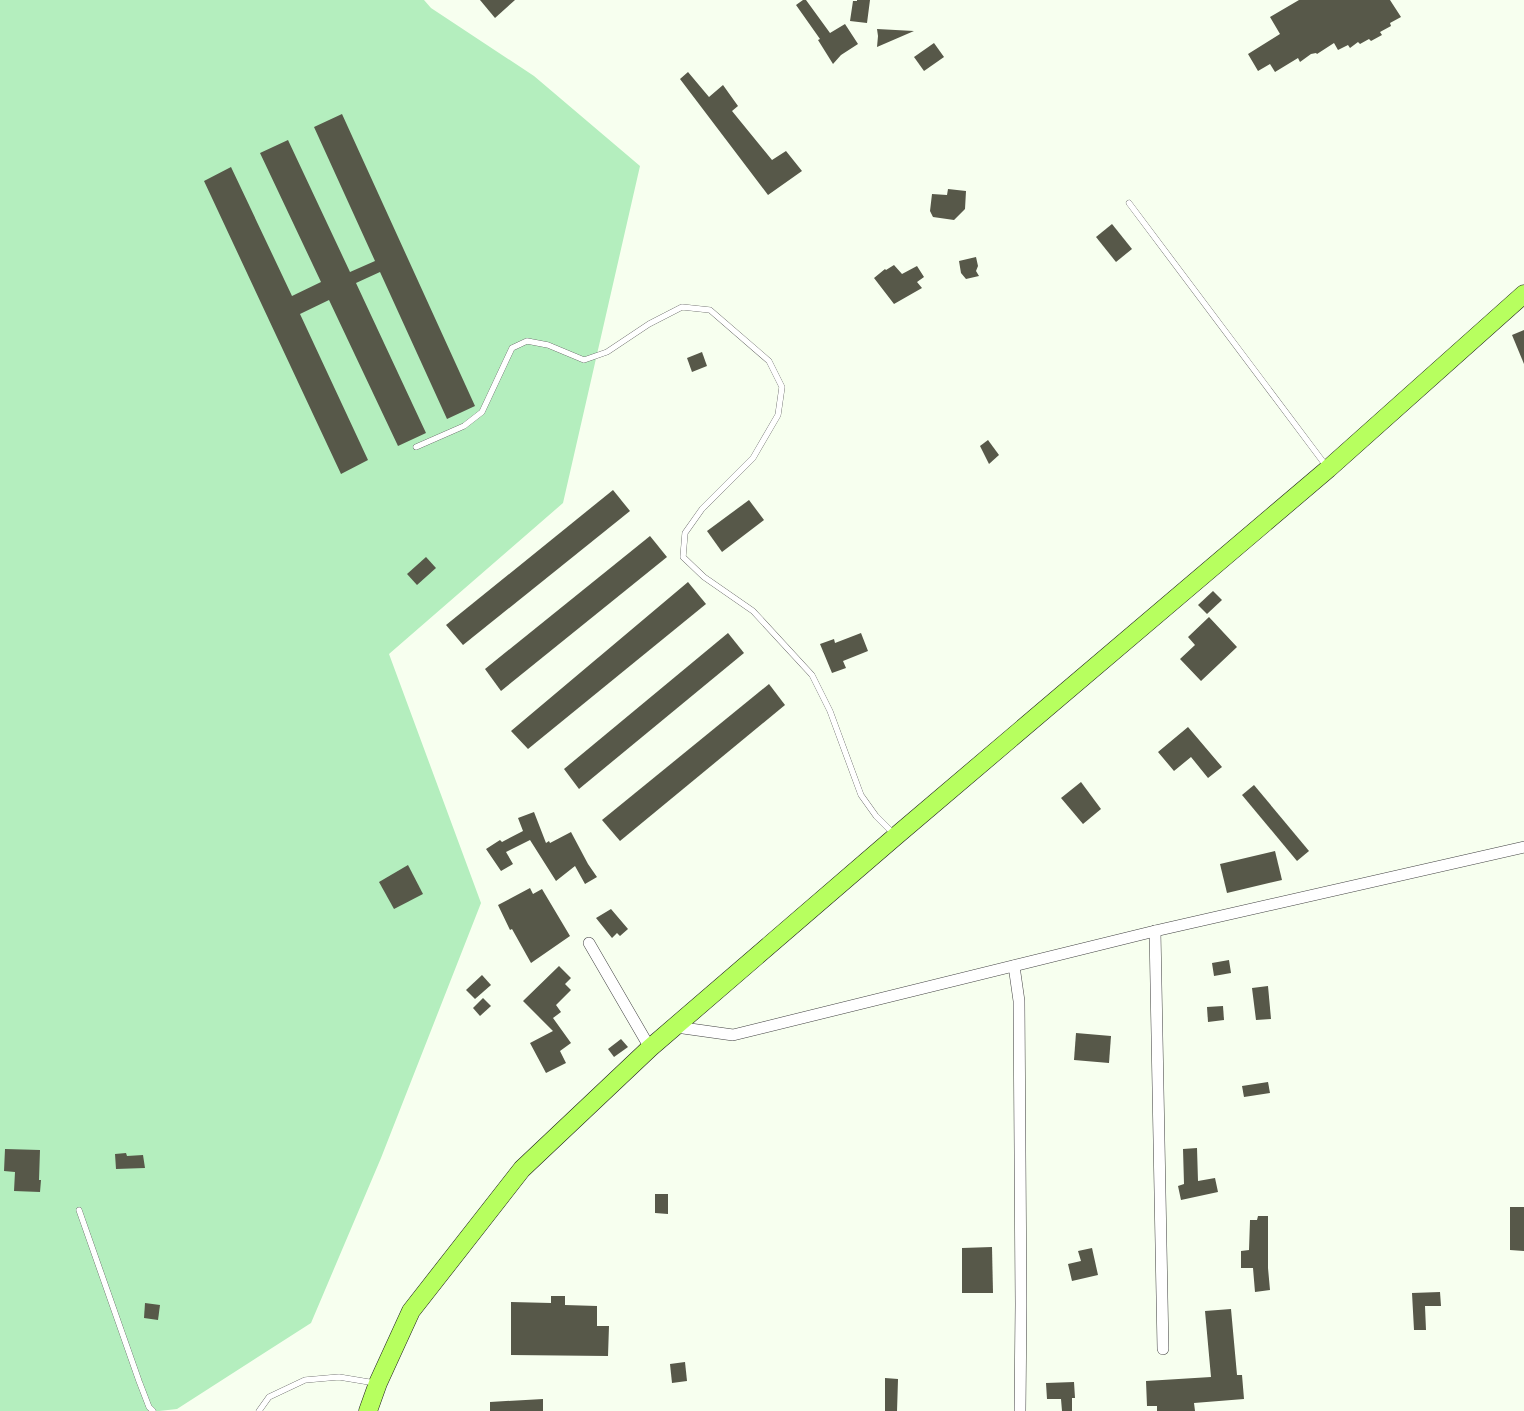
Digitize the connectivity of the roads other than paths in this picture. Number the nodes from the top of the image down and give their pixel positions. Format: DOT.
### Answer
graph roads {
  1 [pos="1130,203"];
  2 [pos="1524,294"];
  3 [pos="416,448"];
  4 [pos="1328,469"];
  5 [pos="896,836"];
  6 [pos="1524,847"];
  7 [pos="1155,931"];
  8 [pos="589,943"];
  9 [pos="1014,966"];
  10 [pos="676,1027"];
  11 [pos="650,1048"];
  12 [pos="79,1210"];
  13 [pos="1163,1349"];
  14 [pos="378,1383"];
  15 [pos="153,1411"];
  16 [pos="259,1411"];
  17 [pos="368,1411"];
  18 [pos="1020,1411"];
  1 -- 4 [label="lane"];
  2 -- 4 [label="main road"];
  3 -- 5 [label="lane"];
  4 -- 5 [label="main road"];
  5 -- 10 [label="main road"];
  6 -- 7 [label="street"];
  7 -- 9 [label="street"];
  7 -- 13 [label="street"];
  8 -- 11 [label="street"];
  9 -- 10 [label="street"];
  9 -- 18 [label="street"];
  10 -- 11 [label="main road"];
  11 -- 14 [label="main road"];
  12 -- 15 [label="lane"];
  14 -- 16 [label="lane"];
  14 -- 17 [label="main road"];
}
